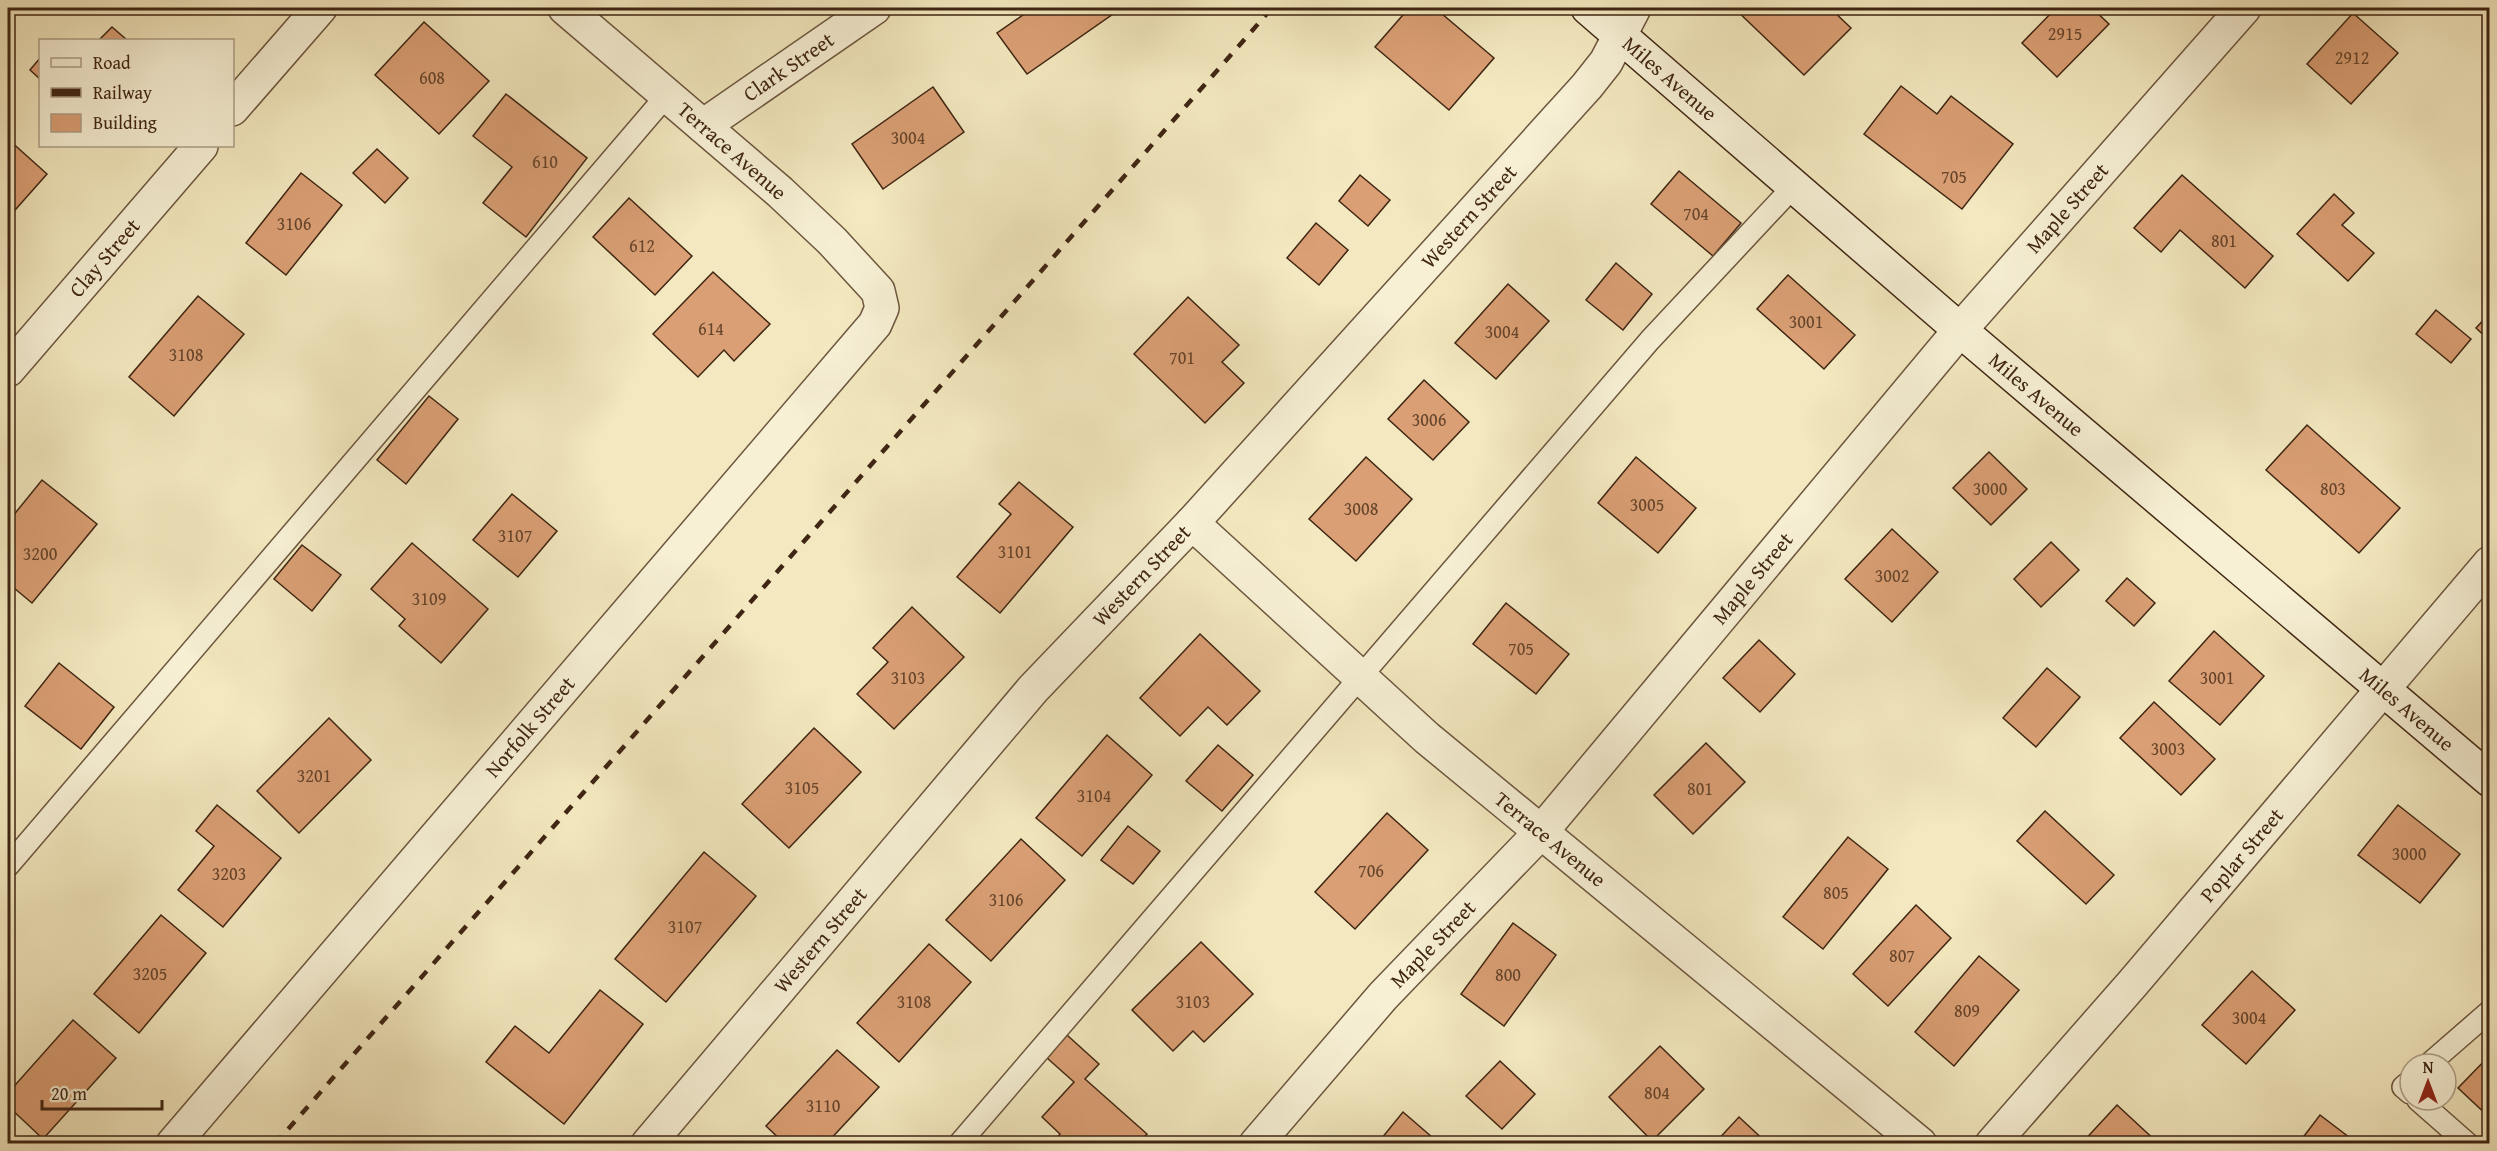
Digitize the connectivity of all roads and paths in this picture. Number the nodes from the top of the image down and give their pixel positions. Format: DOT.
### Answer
graph roads {
  1 [pos="320,8"];
  2 [pos="565,8"];
  3 [pos="874,8"];
  4 [pos="1588,8"];
  5 [pos="2244,8"];
  6 [pos="1627,21"];
  7 [pos="667,95"];
  8 [pos="234,108"];
  9 [pos="703,126"];
  10 [pos="200,147"];
  11 [pos="1794,186"];
  12 [pos="882,308"];
  13 [pos="1960,330"];
  14 [pos="8,370"];
  15 [pos="1192,523"];
  16 [pos="2490,563"];
  17 [pos="1360,676"];
  18 [pos="2381,688"];
  19 [pos="2490,780"];
  20 [pos="1541,832"];
  21 [pos="8,866"];
  22 [pos="2490,1011"];
  23 [pos="2443,1052"];
  24 [pos="2434,1112"];
  25 [pos="173,1143"];
  26 [pos="648,1143"];
  27 [pos="959,1143"];
  28 [pos="1256,1143"];
  29 [pos="1920,1143"];
  30 [pos="1992,1143"];
  31 [pos="2468,1143"];
  1 -- 8 [label="street"];
  2 -- 7 [label="street, Terrace Avenue"];
  3 -- 9 [label="street, Clark Street"];
  4 -- 6 [label="street, Miles Avenue"];
  5 -- 13 [label="street, Maple Street"];
  6 -- 11 [label="street, Miles Avenue"];
  6 -- 15 [label="street, Western Street"];
  7 -- 9 [label="street, Terrace Avenue"];
  7 -- 21 [label="lane"];
  9 -- 12 [label="street, Terrace Avenue"];
  10 -- 14 [label="street, Clay Street"];
  11 -- 13 [label="street, Miles Avenue"];
  11 -- 17 [label="lane"];
  12 -- 25 [label="street, Norfolk Street"];
  13 -- 18 [label="street, Miles Avenue"];
  13 -- 20 [label="street, Maple Street"];
  15 -- 17 [label="street, Terrace Avenue"];
  15 -- 26 [label="street, Western Street"];
  16 -- 18 [label="street, Poplar Street"];
  17 -- 20 [label="street, Terrace Avenue"];
  17 -- 27 [label="lane"];
  18 -- 19 [label="street, Miles Avenue"];
  18 -- 30 [label="street, Poplar Street"];
  20 -- 28 [label="street, Maple Street"];
  20 -- 29 [label="street, Terrace Avenue"];
  22 -- 23 [label="lane"];
  24 -- 31 [label="lane"];
}
